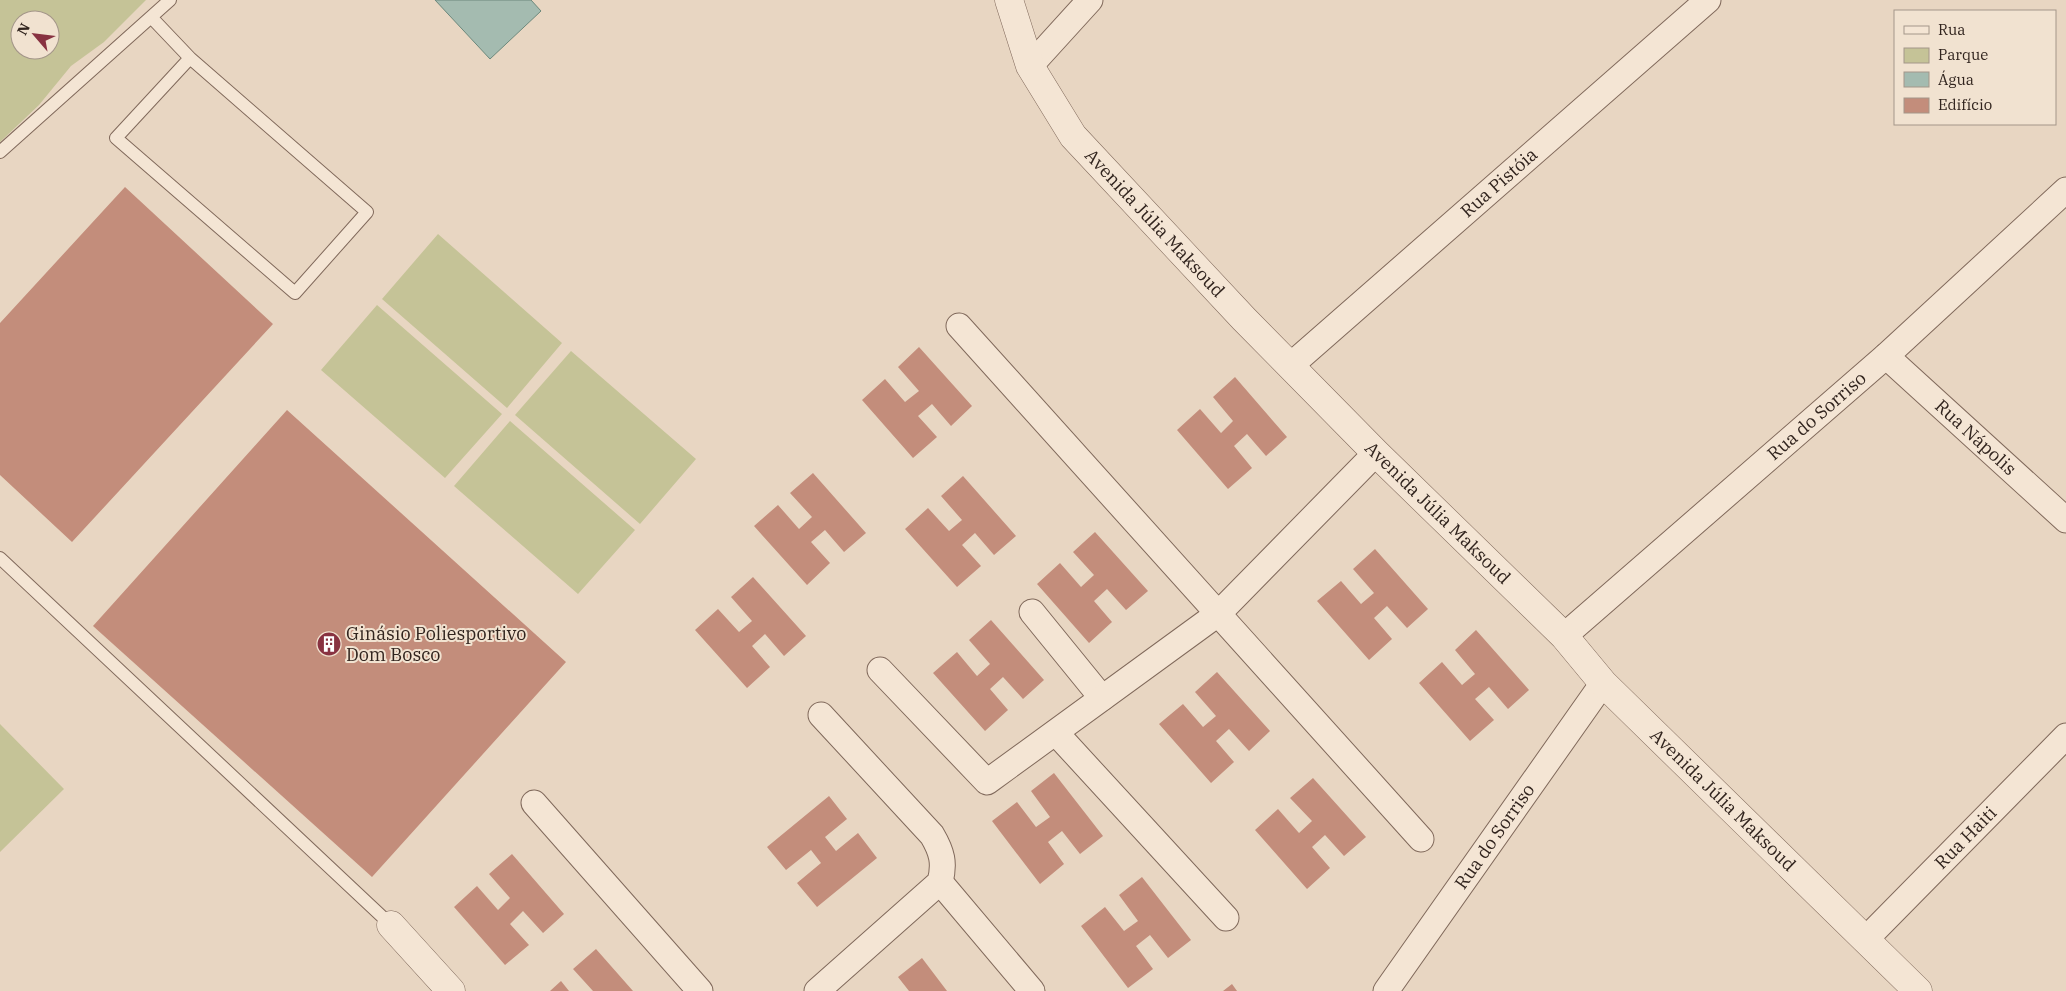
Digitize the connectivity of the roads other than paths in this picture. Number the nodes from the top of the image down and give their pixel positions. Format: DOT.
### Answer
graph roads {
  1 [pos="170,0"];
  2 [pos="1009,0"];
  3 [pos="1090,0"];
  4 [pos="1708,0"];
  5 [pos="151,17"];
  6 [pos="190,58"];
  7 [pos="1030,66"];
  8 [pos="0,152"];
  9 [pos="2066,190"];
  10 [pos="959,326"];
  11 [pos="1886,356"];
  12 [pos="1290,366"];
  13 [pos="1376,453"];
  14 [pos="2066,520"];
  15 [pos="0,558"];
  16 [pos="1032,612"];
  17 [pos="1219,613"];
  18 [pos="1564,636"];
  19 [pos="880,670"];
  20 [pos="1603,683"];
  21 [pos="1102,698"];
  22 [pos="821,715"];
  23 [pos="1056,733"];
  24 [pos="2066,736"];
  25 [pos="534,803"];
  26 [pos="1422,839"];
  27 [pos="940,882"];
  28 [pos="1226,918"];
  29 [pos="391,925"];
  30 [pos="1866,939"];
  31 [pos="1915,990"];
  32 [pos="451,991"];
  33 [pos="700,991"];
  34 [pos="817,991"];
  35 [pos="1032,991"];
  36 [pos="1386,991"];
  1 -- 5 [label="lane"];
  2 -- 7 [label="street, Avenida Júlia Maksoud"];
  3 -- 7 [label="street"];
  4 -- 12 [label="street, Rua Pistóia"];
  5 -- 6 [label="lane"];
  5 -- 8 [label="lane"];
  6 -- 6 [label="lane"];
  7 -- 12 [label="street, Avenida Júlia Maksoud"];
  9 -- 11 [label="street, Rua do Sorriso"];
  10 -- 17 [label="street"];
  11 -- 14 [label="street, Rua Nápolis"];
  11 -- 18 [label="street, Rua do Sorriso"];
  12 -- 13 [label="street, Avenida Júlia Maksoud"];
  13 -- 17 [label="street"];
  13 -- 18 [label="street, Avenida Júlia Maksoud"];
  15 -- 29 [label="lane"];
  16 -- 21 [label="street"];
  17 -- 21 [label="street"];
  17 -- 26 [label="street"];
  18 -- 20 [label="street, Avenida Júlia Maksoud"];
  19 -- 23 [label="street"];
  20 -- 30 [label="street, Avenida Júlia Maksoud"];
  20 -- 36 [label="street, Rua do Sorriso"];
  21 -- 23 [label="street"];
  22 -- 27 [label="street"];
  23 -- 28 [label="street"];
  24 -- 30 [label="street, Rua Haiti"];
  25 -- 33 [label="street"];
  27 -- 34 [label="street"];
  27 -- 35 [label="street"];
  29 -- 32 [label="street"];
  30 -- 31 [label="street, Avenida Júlia Maksoud"];
}
